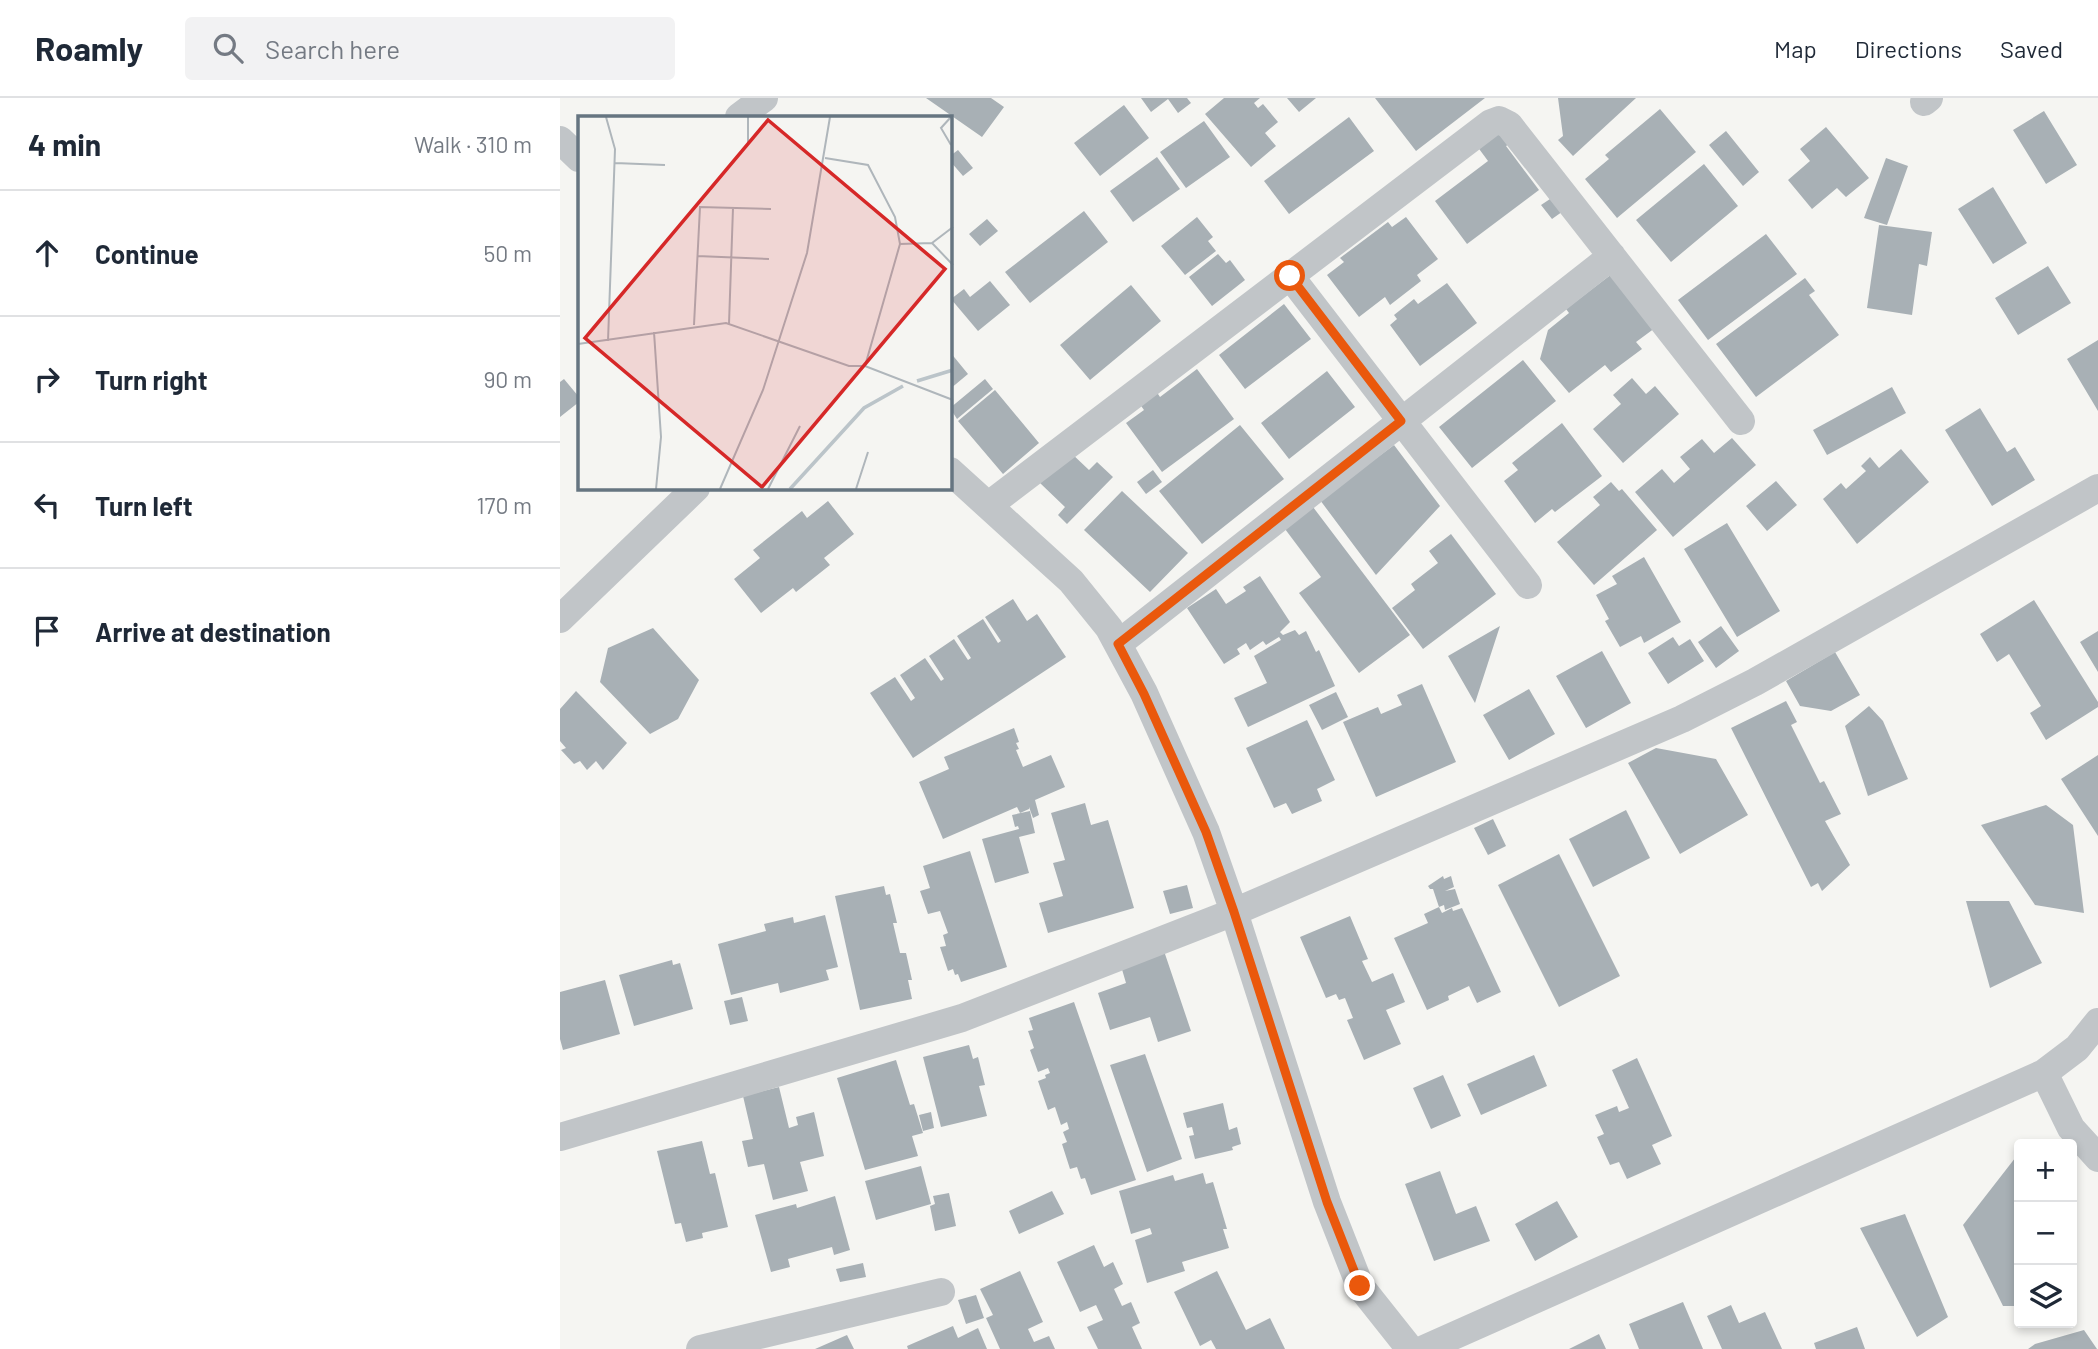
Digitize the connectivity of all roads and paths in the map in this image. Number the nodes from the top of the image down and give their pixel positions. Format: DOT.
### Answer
graph roads {
  1 [pos="764,98"];
  2 [pos="740,116"];
  3 [pos="560,140"];
  4 [pos="578,157"];
  5 [pos="1612,256"];
  6 [pos="1290,276"];
  7 [pos="1401,421"];
  8 [pos="1741,421"];
  9 [pos="952,473"];
  10 [pos="2098,488"];
  11 [pos="694,490"];
  12 [pos="989,505"];
  13 [pos="1528,585"];
  14 [pos="560,619"];
  15 [pos="1118,644"];
  16 [pos="1234,912"];
  17 [pos="2098,1022"];
  18 [pos="2043,1073"];
  19 [pos="560,1137"];
  20 [pos="2098,1158"];
  21 [pos="942,1292"];
  22 [pos="700,1349"];
  23 [pos="1410,1349"];
  24 [pos="1424,1349"];
  1 -- 2 [label="street"];
  3 -- 4 [label="street"];
  5 -- 6 [label="street"];
  5 -- 7 [label="street"];
  5 -- 8 [label="street"];
  6 -- 7 [label="street"];
  6 -- 12 [label="street"];
  7 -- 13 [label="street"];
  7 -- 15 [label="street"];
  9 -- 12 [label="street"];
  10 -- 16 [label="street"];
  11 -- 14 [label="street"];
  12 -- 15 [label="street"];
  15 -- 16 [label="street"];
  16 -- 19 [label="street"];
  16 -- 23 [label="street"];
  17 -- 18 [label="street"];
  18 -- 20 [label="street"];
  18 -- 24 [label="street"];
  21 -- 22 [label="street"];
}
